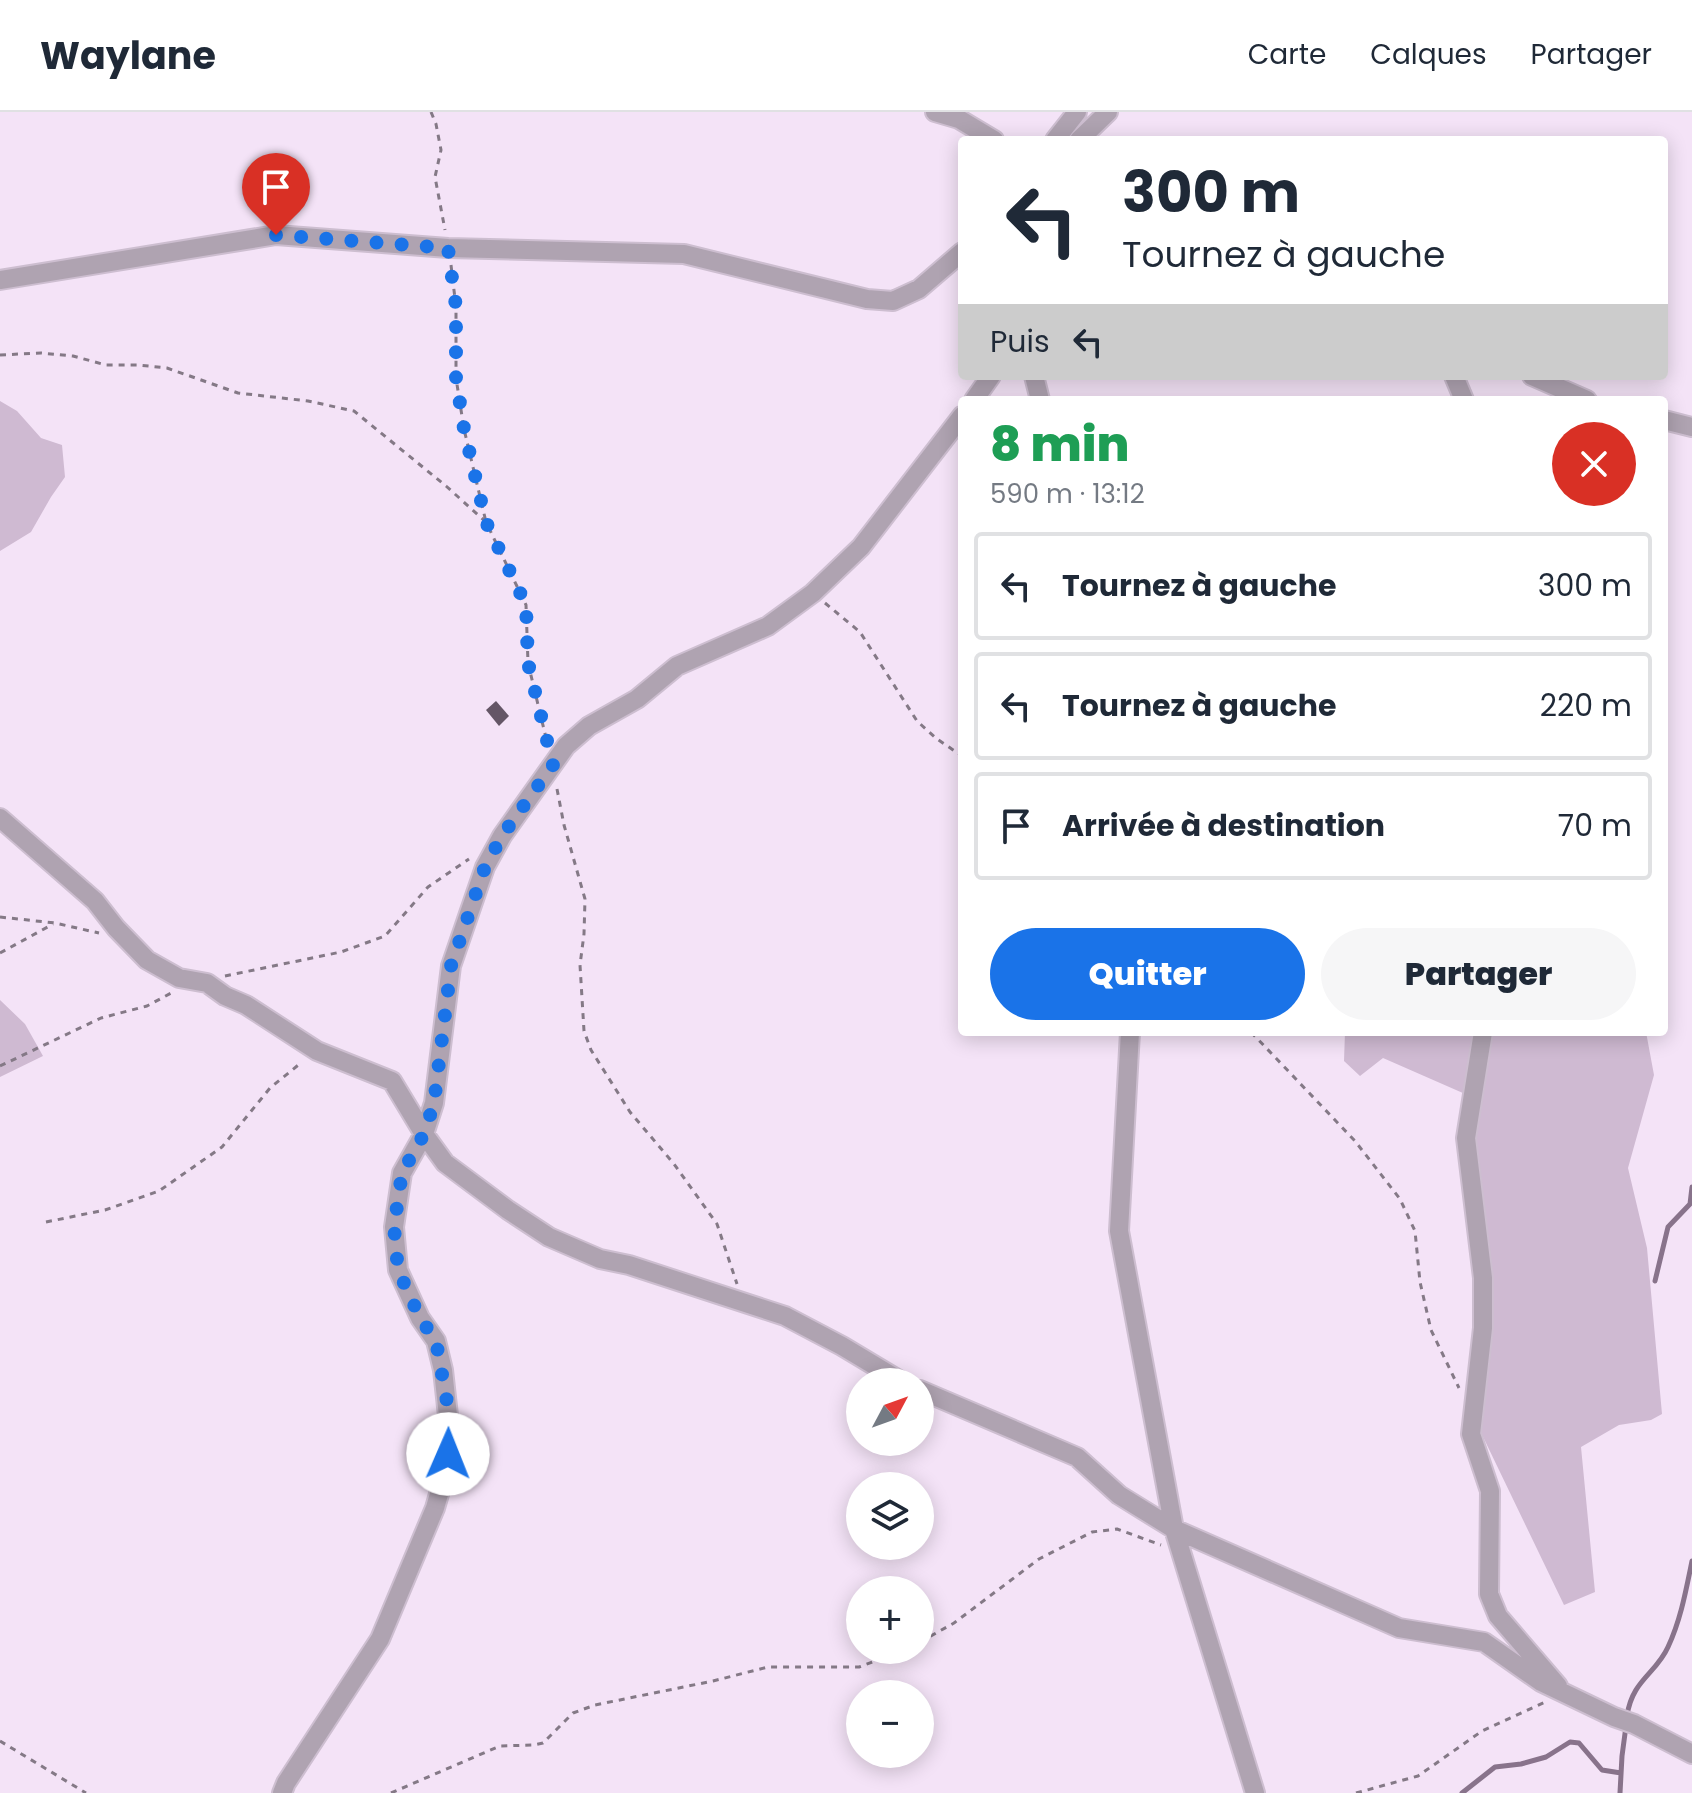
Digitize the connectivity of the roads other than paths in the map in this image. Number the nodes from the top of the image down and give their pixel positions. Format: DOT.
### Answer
graph roads {
  1 [pos="935,112"];
  2 [pos="1077,112"];
  3 [pos="1108,112"];
  4 [pos="987,136"];
  5 [pos="1058,136"];
  6 [pos="1083,136"];
  7 [pos="958,255"];
  8 [pos="0,280"];
  9 [pos="1541,380"];
  10 [pos="1578,396"];
  11 [pos="958,421"];
  12 [pos="1668,421"];
  13 [pos="1692,427"];
  14 [pos="0,818"];
  15 [pos="1130,1036"];
  16 [pos="1482,1036"];
  17 [pos="424,1134"];
  18 [pos="879,1368"];
  19 [pos="934,1396"];
  20 [pos="1174,1529"];
  21 [pos="1565,1694"];
  22 [pos="1692,1754"];
  23 [pos="282,1793"];
  24 [pos="1255,1793"];
  1 -- 4 [label="street"];
  2 -- 5 [label="street"];
  3 -- 6 [label="street"];
  7 -- 8 [label="street"];
  9 -- 10 [label="street"];
  11 -- 17 [label="street"];
  12 -- 13 [label="street"];
  14 -- 17 [label="street"];
  15 -- 20 [label="street"];
  16 -- 21 [label="street"];
  17 -- 18 [label="street"];
  17 -- 23 [label="street"];
  19 -- 20 [label="street"];
  20 -- 21 [label="street"];
  20 -- 24 [label="street"];
  21 -- 22 [label="street"];
}
